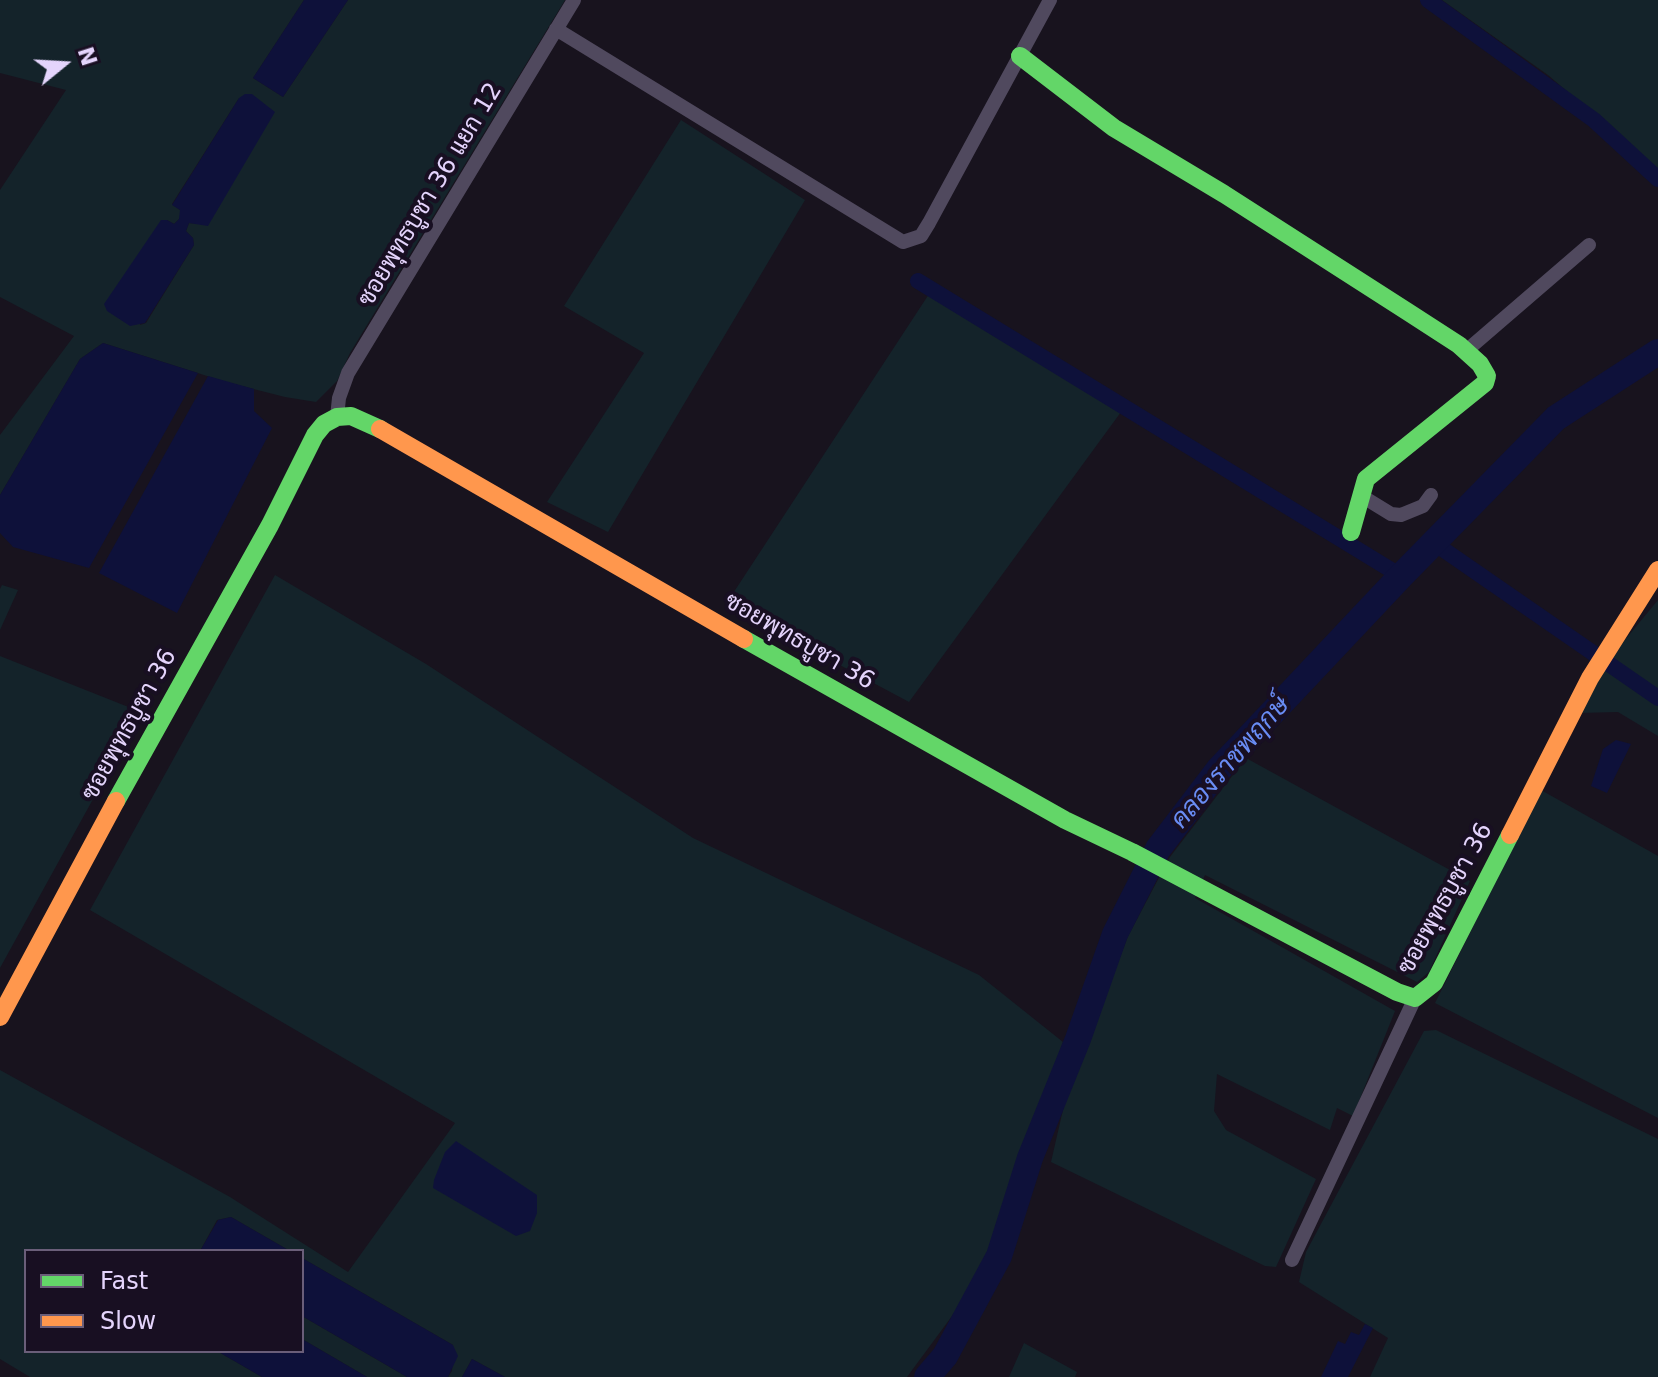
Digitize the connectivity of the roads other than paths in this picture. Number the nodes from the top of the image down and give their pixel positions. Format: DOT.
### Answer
graph roads {
  1 [pos="574,0"];
  2 [pos="1050,0"];
  3 [pos="556,29"];
  4 [pos="1020,56"];
  5 [pos="1589,245"];
  6 [pos="1466,351"];
  7 [pos="337,417"];
  8 [pos="1360,495"];
  9 [pos="1431,495"];
  10 [pos="1351,532"];
  11 [pos="1658,570"];
  12 [pos="1415,998"];
  13 [pos="0,1017"];
  14 [pos="1292,1260"];
  1 -- 3 [label="street, ซอยพุทธบูชา 36 แยก 12"];
  2 -- 4 [label="street"];
  3 -- 4 [label="street"];
  3 -- 7 [label="street, ซอยพุทธบูชา 36 แยก 12"];
  4 -- 6 [label="street"];
  5 -- 6 [label="street"];
  6 -- 8 [label="street"];
  7 -- 12 [label="street, ซอยพุทธบูชา 36"];
  7 -- 13 [label="street, ซอยพุทธบูชา 36"];
  8 -- 9 [label="street"];
  8 -- 10 [label="street"];
  11 -- 12 [label="street, ซอยพุทธบูชา 36"];
  12 -- 14 [label="street"];
}
